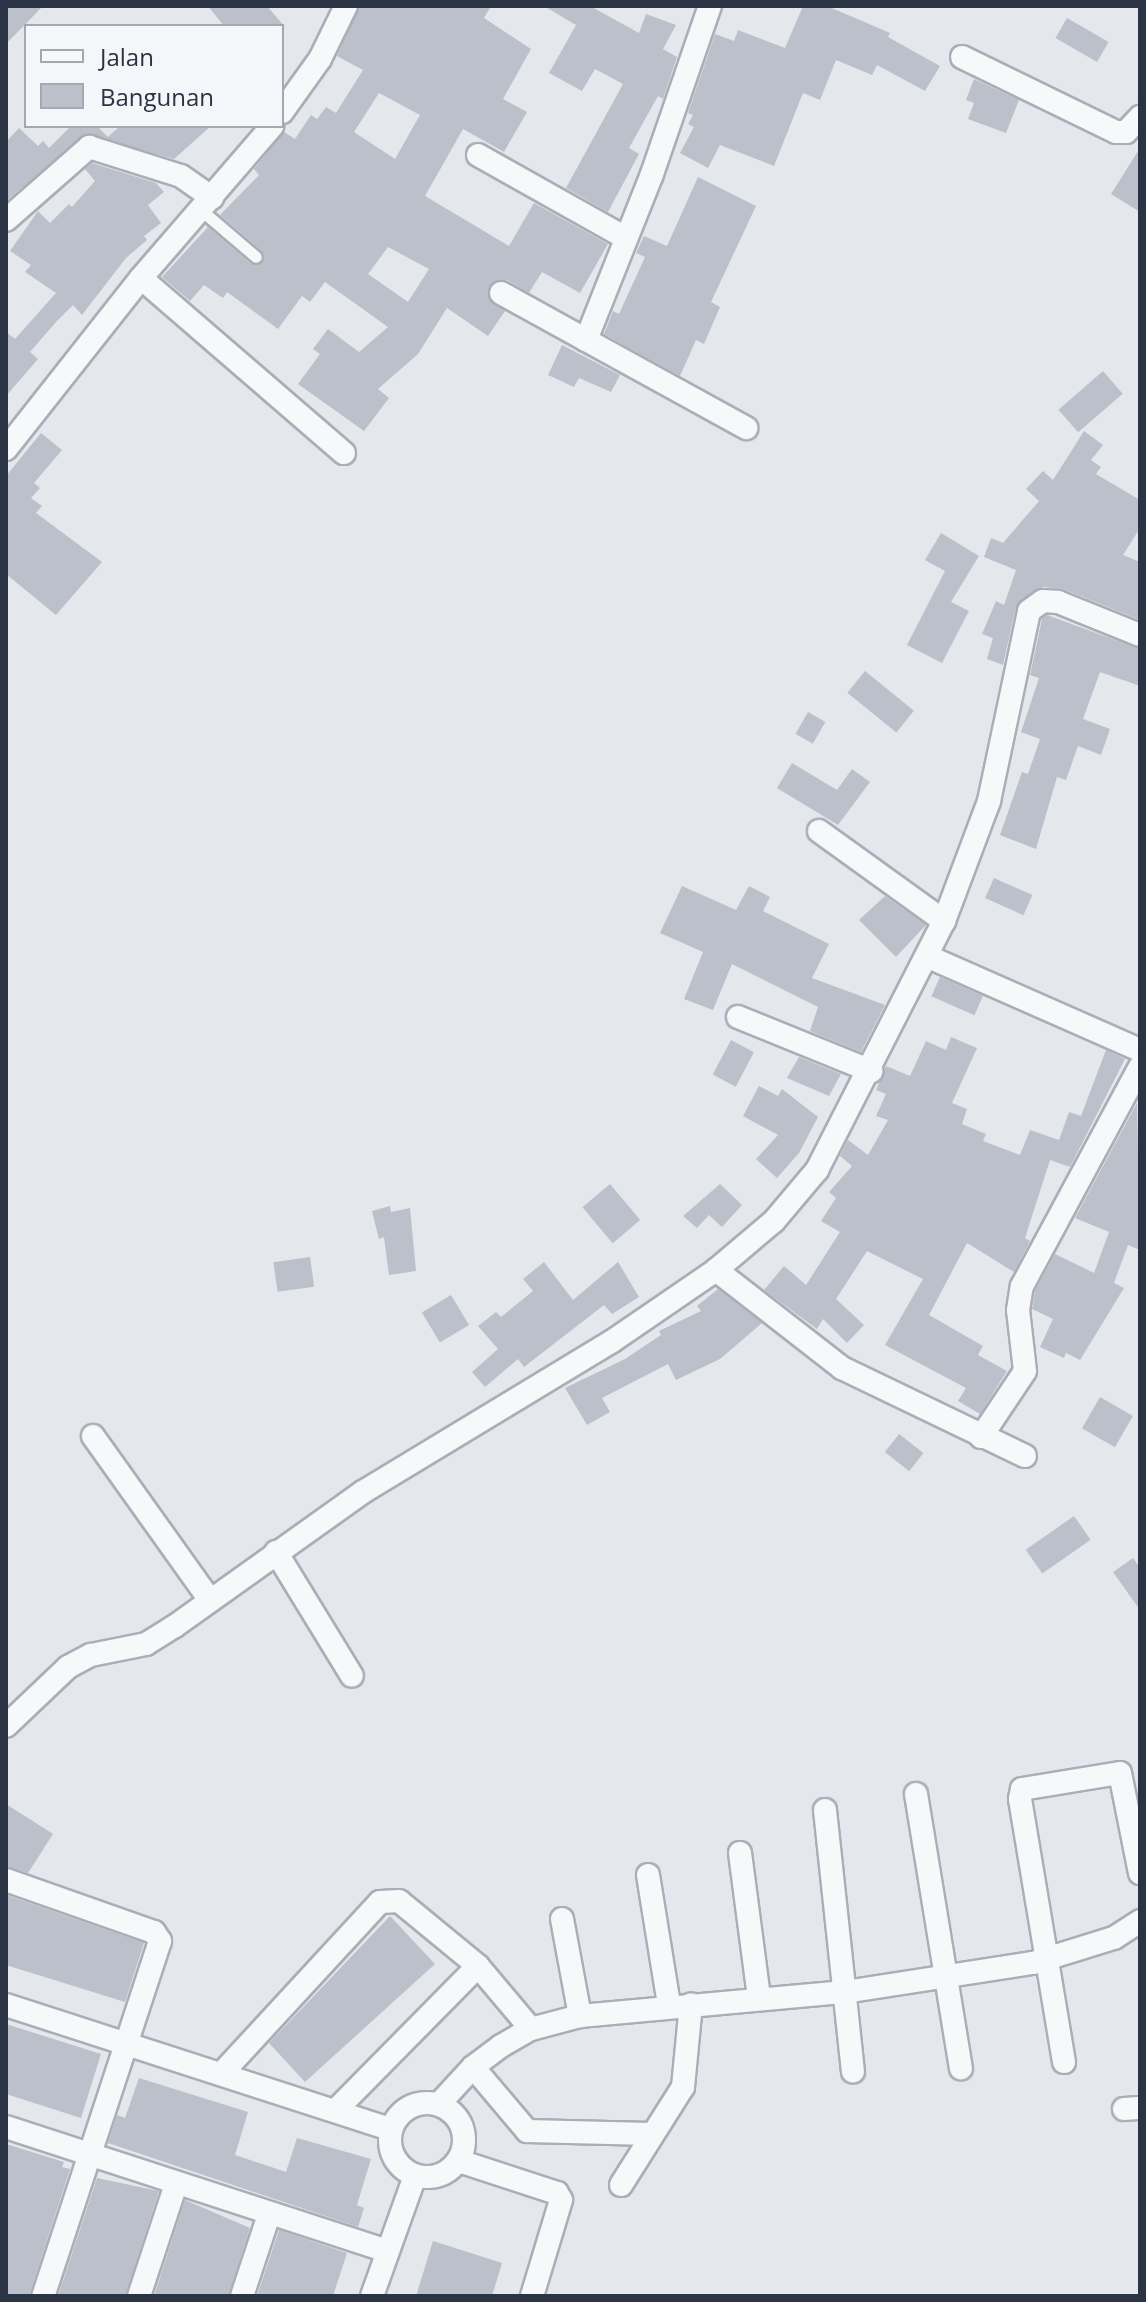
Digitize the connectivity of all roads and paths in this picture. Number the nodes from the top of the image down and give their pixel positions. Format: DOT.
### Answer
graph roads {
  1 [pos="346,6"];
  2 [pos="710,6"];
  3 [pos="962,57"];
  4 [pos="284,109"];
  5 [pos="1140,117"];
  6 [pos="270,128"];
  7 [pos="478,155"];
  8 [pos="207,204"];
  9 [pos="6,220"];
  10 [pos="624,237"];
  11 [pos="256,257"];
  12 [pos="141,278"];
  13 [pos="501,293"];
  14 [pos="586,340"];
  15 [pos="746,428"];
  16 [pos="6,449"];
  17 [pos="344,453"];
  18 [pos="1140,635"];
  19 [pos="819,831"];
  20 [pos="944,921"];
  21 [pos="929,957"];
  22 [pos="738,1017"];
  23 [pos="1140,1050"];
  24 [pos="1140,1067"];
  25 [pos="871,1071"];
  26 [pos="716,1270"];
  27 [pos="93,1436"];
  28 [pos="981,1437"];
  29 [pos="1025,1456"];
  30 [pos="276,1552"];
  31 [pos="210,1600"];
  32 [pos="352,1676"];
  33 [pos="12,1719"];
  34 [pos="916,1794"];
  35 [pos="825,1810"];
  36 [pos="740,1853"];
  37 [pos="1140,1873"];
  38 [pos="648,1875"];
  39 [pos="6,1880"];
  40 [pos="562,1919"];
  41 [pos="1140,1921"];
  42 [pos="1045,1960"];
  43 [pos="478,1966"];
  44 [pos="947,1977"];
  45 [pos="845,1992"];
  46 [pos="759,1997"];
  47 [pos="6,2005"];
  48 [pos="680,2005"];
  49 [pos="580,2016"];
  50 [pos="531,2029"];
  51 [pos="126,2045"];
  52 [pos="1064,2062"];
  53 [pos="473,2067"];
  54 [pos="961,2068"];
  55 [pos="223,2072"];
  56 [pos="853,2072"];
  57 [pos="439,2104"];
  58 [pos="336,2110"];
  59 [pos="6,2127"];
  60 [pos="390,2129"];
  61 [pos="651,2134"];
  62 [pos="90,2155"];
  63 [pos="459,2161"];
  64 [pos="415,2176"];
  65 [pos="176,2184"];
  66 [pos="621,2185"];
  67 [pos="269,2215"];
  68 [pos="387,2251"];
  69 [pos="43,2296"];
  70 [pos="139,2296"];
  71 [pos="242,2296"];
  72 [pos="372,2296"];
  73 [pos="532,2296"];
  1 -- 4 [label="street"];
  2 -- 10 [label="street"];
  3 -- 5 [label="street"];
  6 -- 8 [label="street"];
  7 -- 10 [label="street"];
  8 -- 9 [label="street"];
  8 -- 11 [label="lane"];
  8 -- 12 [label="street"];
  10 -- 14 [label="street"];
  12 -- 16 [label="street"];
  12 -- 17 [label="street"];
  13 -- 14 [label="street"];
  14 -- 15 [label="street"];
  18 -- 20 [label="street"];
  19 -- 20 [label="street"];
  20 -- 21 [label="street"];
  21 -- 23 [label="street"];
  21 -- 25 [label="street"];
  22 -- 25 [label="street"];
  24 -- 28 [label="street"];
  25 -- 26 [label="street"];
  26 -- 28 [label="street"];
  26 -- 30 [label="street"];
  27 -- 31 [label="street"];
  28 -- 29 [label="street"];
  30 -- 31 [label="street"];
  30 -- 32 [label="street"];
  31 -- 33 [label="street"];
  34 -- 44 [label="street"];
  35 -- 45 [label="street"];
  36 -- 46 [label="street"];
  37 -- 42 [label="street"];
  38 -- 48 [label="street"];
  39 -- 51 [label="street"];
  40 -- 49 [label="street"];
  41 -- 42 [label="street"];
  42 -- 44 [label="street"];
  42 -- 52 [label="street"];
  43 -- 50 [label="street"];
  43 -- 55 [label="street"];
  43 -- 58 [label="street"];
  44 -- 45 [label="street"];
  44 -- 54 [label="street"];
  45 -- 46 [label="street"];
  45 -- 56 [label="street"];
  46 -- 48 [label="street"];
  47 -- 51 [label="street"];
  48 -- 49 [label="street"];
  48 -- 61 [label="street"];
  49 -- 50 [label="street"];
  50 -- 53 [label="street"];
  51 -- 55 [label="street"];
  51 -- 62 [label="street"];
  53 -- 57 [label="street"];
  53 -- 61 [label="street"];
  55 -- 58 [label="street"];
  57 -- 60 [label="street"];
  57 -- 63 [label="street"];
  58 -- 60 [label="street"];
  59 -- 62 [label="street"];
  60 -- 64 [label="street"];
  61 -- 66 [label="street"];
  62 -- 65 [label="street"];
  62 -- 69 [label="street"];
  63 -- 64 [label="street"];
  63 -- 73 [label="street"];
  64 -- 68 [label="street"];
  65 -- 67 [label="street"];
  65 -- 70 [label="street"];
  67 -- 68 [label="street"];
  67 -- 71 [label="street"];
  68 -- 72 [label="street"];
}
